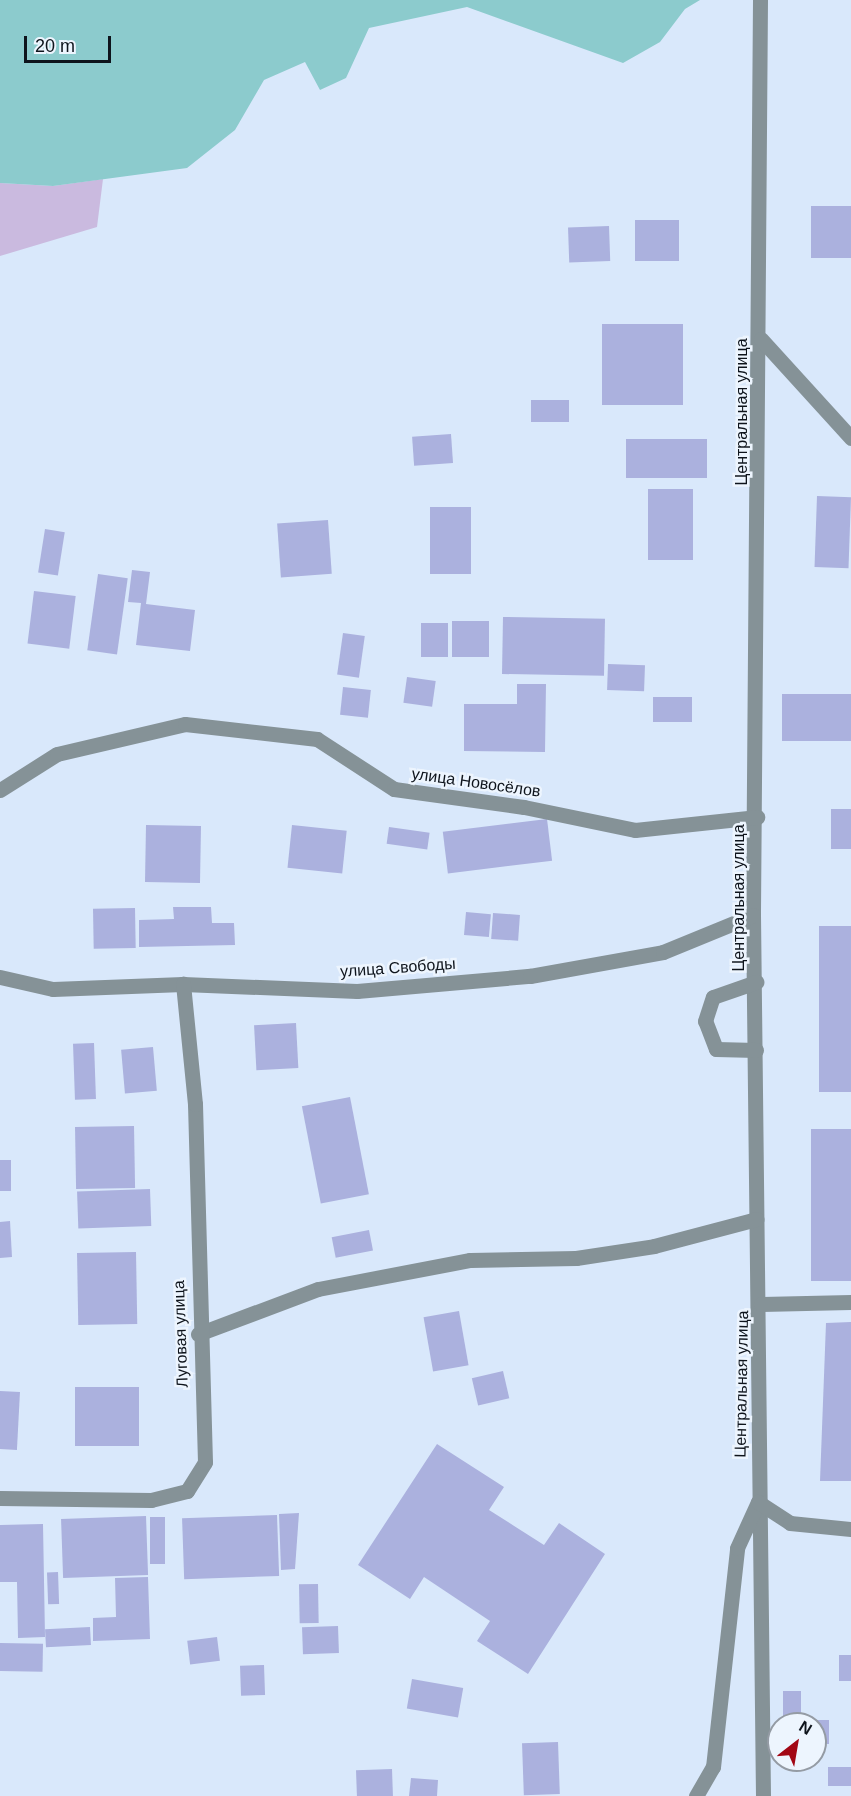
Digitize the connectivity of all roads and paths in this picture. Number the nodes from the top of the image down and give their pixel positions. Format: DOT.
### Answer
graph roads {
  1 [pos="760,0"];
  2 [pos="761,339"];
  3 [pos="851,438"];
  4 [pos="0,790"];
  5 [pos="757,817"];
  6 [pos="753,915"];
  7 [pos="0,977"];
  8 [pos="756,982"];
  9 [pos="183,984"];
  10 [pos="756,1050"];
  11 [pos="757,1219"];
  12 [pos="851,1302"];
  13 [pos="761,1304"];
  14 [pos="198,1334"];
  15 [pos="0,1497"];
  16 [pos="758,1502"];
  17 [pos="851,1529"];
  18 [pos="696,1796"];
  19 [pos="763,1796"];
  1 -- 2 [label="street, Центральная улица"];
  2 -- 3 [label="street"];
  2 -- 5 [label="street, Центральная улица"];
  4 -- 5 [label="street, улица Новосёлов"];
  5 -- 6 [label="street, Центральная улица"];
  6 -- 8 [label="street, Центральная улица"];
  6 -- 9 [label="street, улица Свободы"];
  7 -- 9 [label="street, улица Свободы"];
  8 -- 10 [label="street, Центральная улица"];
  8 -- 10 [label="street"];
  9 -- 14 [label="street, Луговая улица"];
  10 -- 11 [label="street, Центральная улица"];
  11 -- 13 [label="street, Центральная улица"];
  11 -- 14 [label="street"];
  12 -- 13 [label="street"];
  13 -- 16 [label="street, Центральная улица"];
  14 -- 15 [label="street, Луговая улица"];
  16 -- 17 [label="street"];
  16 -- 18 [label="street"];
  16 -- 19 [label="street, Центральная улица"];
}
